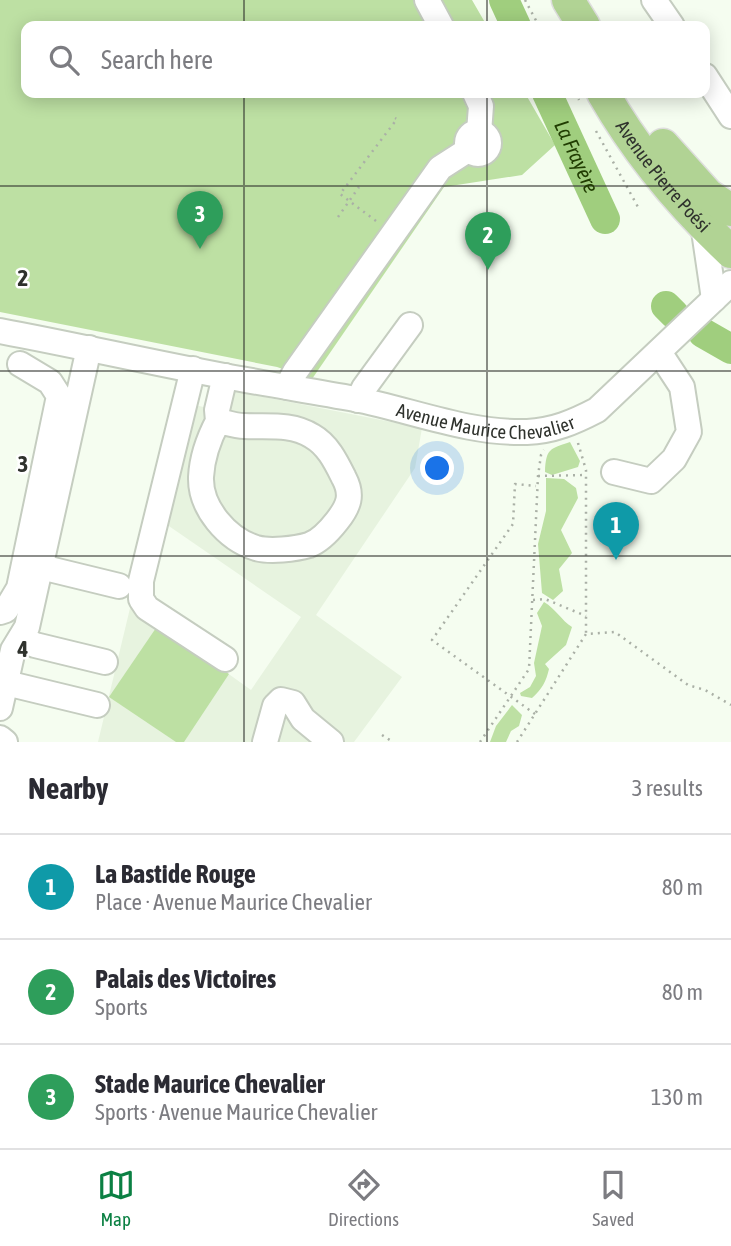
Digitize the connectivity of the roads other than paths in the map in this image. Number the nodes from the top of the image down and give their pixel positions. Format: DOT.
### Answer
graph roads {
  1 [pos="427,0"];
  2 [pos="550,0"];
  3 [pos="568,0"];
  4 [pos="654,0"];
  5 [pos="438,21"];
  6 [pos="562,21"];
  7 [pos="581,21"];
  8 [pos="669,21"];
  9 [pos="710,84"];
  10 [pos="477,98"];
  11 [pos="630,98"];
  12 [pos="592,99"];
  13 [pos="731,116"];
  14 [pos="718,215"];
  15 [pos="731,253"];
  16 [pos="725,294"];
  17 [pos="410,325"];
  18 [pos="0,331"];
  19 [pos="30,338"];
  20 [pos="89,348"];
  21 [pos="659,352"];
  22 [pos="10,368"];
  23 [pos="193,369"];
  24 [pos="225,376"];
  25 [pos="291,379"];
  26 [pos="358,400"];
  27 [pos="218,421"];
  28 [pos="614,472"];
  29 [pos="41,568"];
  30 [pos="119,586"];
  31 [pos="0,612"];
  32 [pos="21,638"];
  33 [pos="225,659"];
  34 [pos="105,662"];
  35 [pos="6,683"];
  36 [pos="97,705"];
  37 [pos="0,708"];
  38 [pos="0,738"];
  39 [pos="5,742"];
  40 [pos="265,742"];
  41 [pos="331,742"];
  1 -- 5 [label="street"];
  2 -- 6 [label="main road"];
  3 -- 7 [label="main road"];
  4 -- 8 [label="street"];
  9 -- 13 [label="street"];
  10 -- 25 [label="street"];
  11 -- 14 [label="main road, Avenue Pierre Poési"];
  12 -- 14 [label="main road, Avenue Pierre Poési"];
  14 -- 15 [label="main road, Avenue Pierre Poési"];
  14 -- 16 [label="street"];
  16 -- 21 [label="street, Avenue Maurice Chevalier"];
  17 -- 26 [label="street"];
  18 -- 19 [label="street, Avenue Maurice Chevalier"];
  19 -- 20 [label="street, Avenue Maurice Chevalier"];
  19 -- 22 [label="street"];
  20 -- 23 [label="street, Avenue Maurice Chevalier"];
  20 -- 29 [label="street"];
  21 -- 26 [label="street, Avenue Maurice Chevalier"];
  21 -- 28 [label="street"];
  22 -- 31 [label="street"];
  23 -- 24 [label="street, Avenue Maurice Chevalier"];
  23 -- 33 [label="street"];
  24 -- 25 [label="street, Avenue Maurice Chevalier"];
  24 -- 27 [label="street"];
  25 -- 26 [label="street, Avenue Maurice Chevalier"];
  27 -- 27 [label="street"];
  29 -- 30 [label="street"];
  29 -- 32 [label="street"];
  32 -- 34 [label="street"];
  32 -- 35 [label="street"];
  35 -- 36 [label="street"];
  35 -- 37 [label="street"];
  38 -- 39 [label="street"];
  40 -- 41 [label="street"];
}
